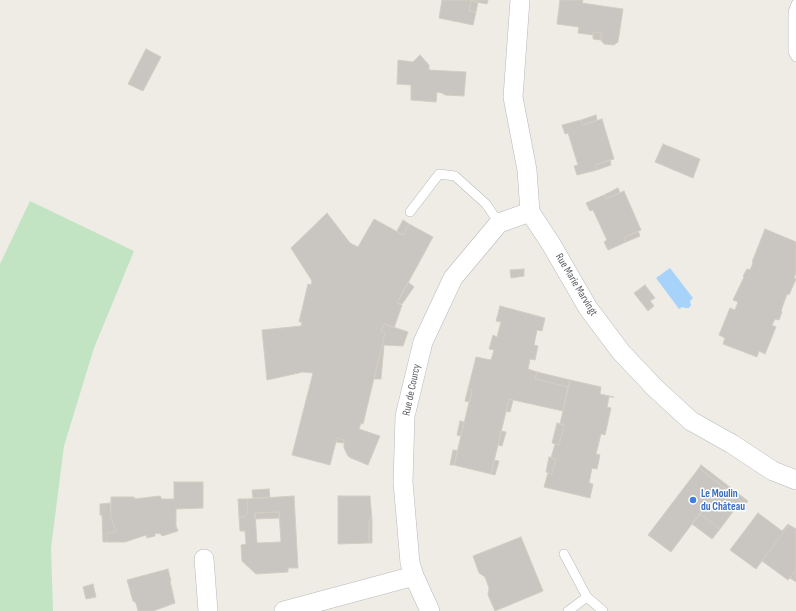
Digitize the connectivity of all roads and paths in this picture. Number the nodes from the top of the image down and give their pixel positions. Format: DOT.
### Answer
graph roads {
  1 [pos="520,0"];
  2 [pos="796,4"];
  3 [pos="796,57"];
  4 [pos="410,212"];
  5 [pos="530,212"];
  6 [pos="499,223"];
  7 [pos="796,480"];
  8 [pos="564,554"];
  9 [pos="204,559"];
  10 [pos="414,576"];
  11 [pos="587,597"];
  12 [pos="208,611"];
  13 [pos="284,611"];
  14 [pos="430,611"];
  15 [pos="568,611"];
  16 [pos="603,611"];
  1 -- 5 [label="street, Rue Marie Marvingt"];
  2 -- 3 [label="lane"];
  4 -- 6 [label="lane"];
  5 -- 6 [label="street"];
  5 -- 7 [label="street, Rue Marie Marvingt"];
  6 -- 10 [label="street, Rue de Courcy"];
  8 -- 11 [label="lane"];
  9 -- 12 [label="street"];
  10 -- 13 [label="street"];
  10 -- 14 [label="street, Rue de Courcy"];
  11 -- 15 [label="lane"];
  11 -- 16 [label="lane"];
}
